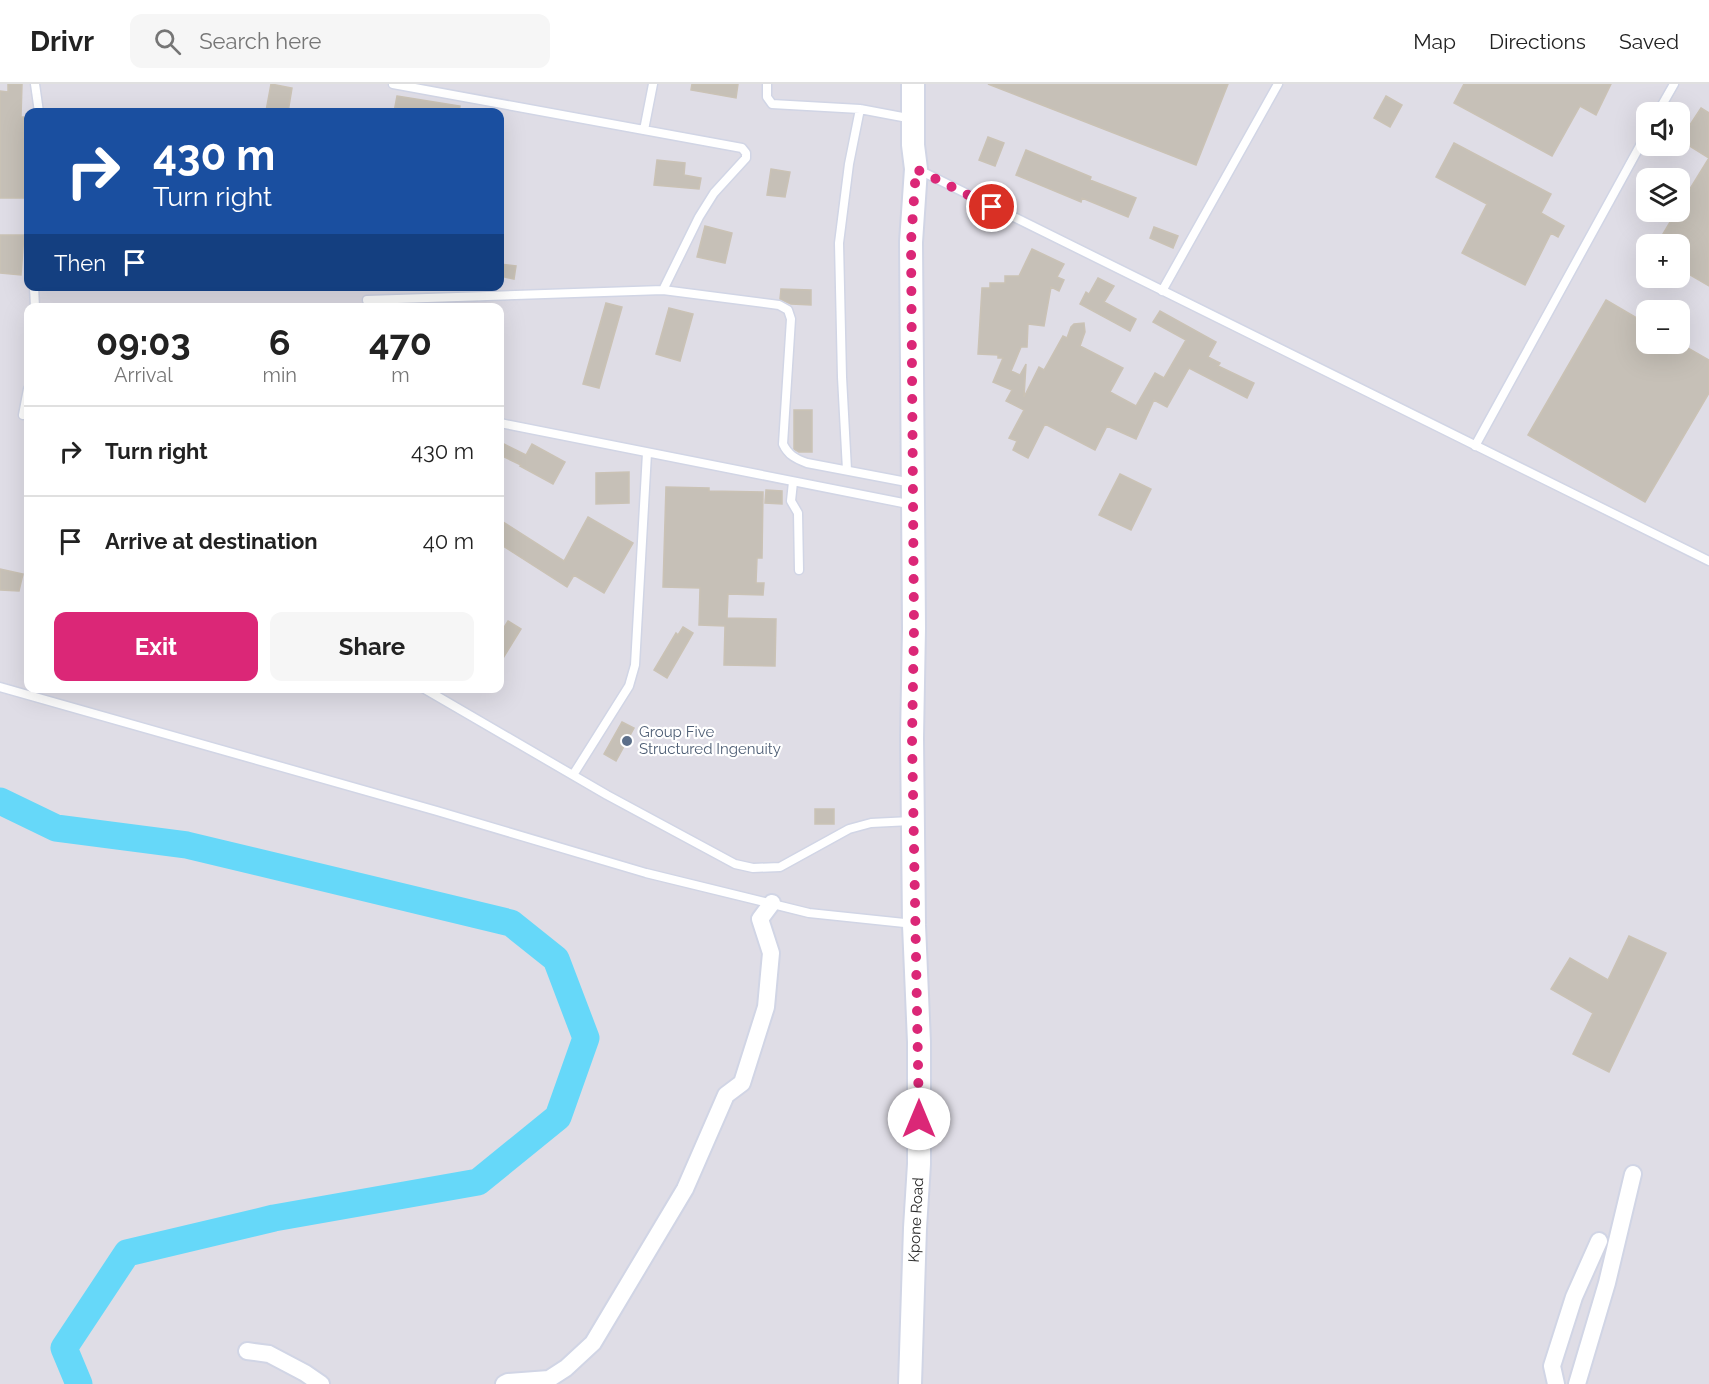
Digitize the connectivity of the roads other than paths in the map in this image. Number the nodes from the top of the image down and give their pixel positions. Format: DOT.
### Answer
graph roads {
  1 [pos="35,84"];
  2 [pos="393,84"];
  3 [pos="653,84"];
  4 [pos="767,84"];
  5 [pos="913,84"];
  6 [pos="1278,84"];
  7 [pos="1674,84"];
  8 [pos="1664,102"];
  9 [pos="38,108"];
  10 [pos="860,110"];
  11 [pos="914,119"];
  12 [pos="644,130"];
  13 [pos="1636,153"];
  14 [pos="916,169"];
  15 [pos="663,290"];
  16 [pos="1162,291"];
  17 [pos="367,300"];
  18 [pos="24,411"];
  19 [pos="23,416"];
  20 [pos="504,424"];
  21 [pos="1474,446"];
  22 [pos="647,453"];
  23 [pos="847,470"];
  24 [pos="793,482"];
  25 [pos="913,494"];
  26 [pos="1709,561"];
  27 [pos="799,570"];
  28 [pos="0,687"];
  29 [pos="432,693"];
  30 [pos="573,775"];
  31 [pos="913,821"];
  32 [pos="772,903"];
  33 [pos="914,925"];
  34 [pos="1633,1174"];
  35 [pos="1599,1241"];
  36 [pos="246,1351"];
  37 [pos="321,1384"];
  38 [pos="504,1384"];
  39 [pos="910,1384"];
  40 [pos="1557,1384"];
  41 [pos="1577,1384"];
  1 -- 9 [label="lane"];
  2 -- 12 [label="lane"];
  3 -- 12 [label="lane"];
  4 -- 10 [label="lane"];
  5 -- 11 [label="main road, Kpone Road"];
  6 -- 16 [label="lane"];
  7 -- 8 [label="lane"];
  10 -- 11 [label="lane"];
  10 -- 23 [label="lane"];
  11 -- 14 [label="main road, Kpone Road"];
  12 -- 15 [label="lane"];
  13 -- 21 [label="lane"];
  14 -- 16 [label="lane"];
  14 -- 25 [label="main road, Kpone Road"];
  15 -- 17 [label="lane"];
  15 -- 23 [label="lane"];
  16 -- 21 [label="lane"];
  18 -- 19 [label="lane"];
  20 -- 22 [label="lane"];
  21 -- 26 [label="lane"];
  22 -- 24 [label="lane"];
  22 -- 30 [label="lane"];
  23 -- 25 [label="lane"];
  24 -- 25 [label="lane"];
  24 -- 27 [label="lane"];
  25 -- 31 [label="main road, Kpone Road"];
  28 -- 32 [label="lane"];
  29 -- 30 [label="lane"];
  30 -- 31 [label="lane"];
  31 -- 33 [label="main road, Kpone Road"];
  32 -- 33 [label="lane"];
  32 -- 38 [label="street"];
  33 -- 39 [label="main road, Kpone Road"];
  34 -- 41 [label="street"];
  35 -- 40 [label="street"];
  36 -- 37 [label="street"];
}
